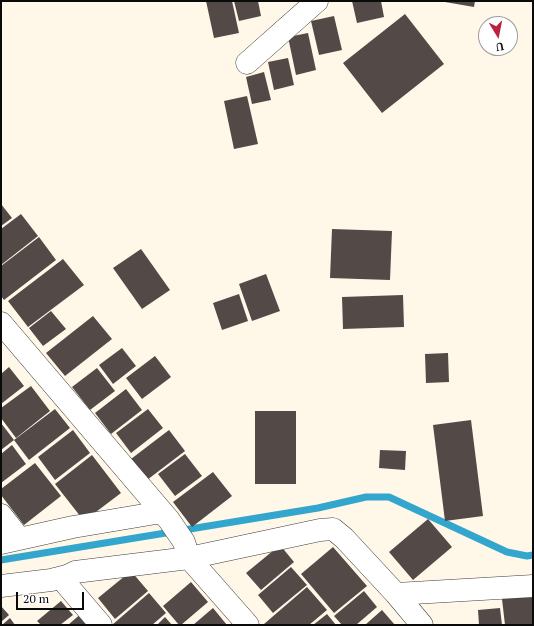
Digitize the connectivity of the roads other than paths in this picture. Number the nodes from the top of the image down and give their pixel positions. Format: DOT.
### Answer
graph roads {
  1 [pos="317,1"];
  2 [pos="247,63"];
  3 [pos="1,322"];
  4 [pos="1,515"];
  5 [pos="166,516"];
  6 [pos="11,541"];
  7 [pos="187,550"];
  8 [pos="67,576"];
  9 [pos="1,586"];
  10 [pos="533,586"];
  11 [pos="396,594"];
  12 [pos="101,625"];
  13 [pos="248,625"];
  14 [pos="422,625"];
  1 -- 2 [label="street"];
  3 -- 5 [label="street"];
  4 -- 6 [label="street"];
  5 -- 6 [label="street"];
  5 -- 7 [label="street"];
  7 -- 8 [label="street"];
  7 -- 11 [label="street"];
  7 -- 13 [label="street"];
  8 -- 9 [label="street"];
  8 -- 12 [label="street"];
  10 -- 11 [label="street"];
  11 -- 14 [label="street"];
}
